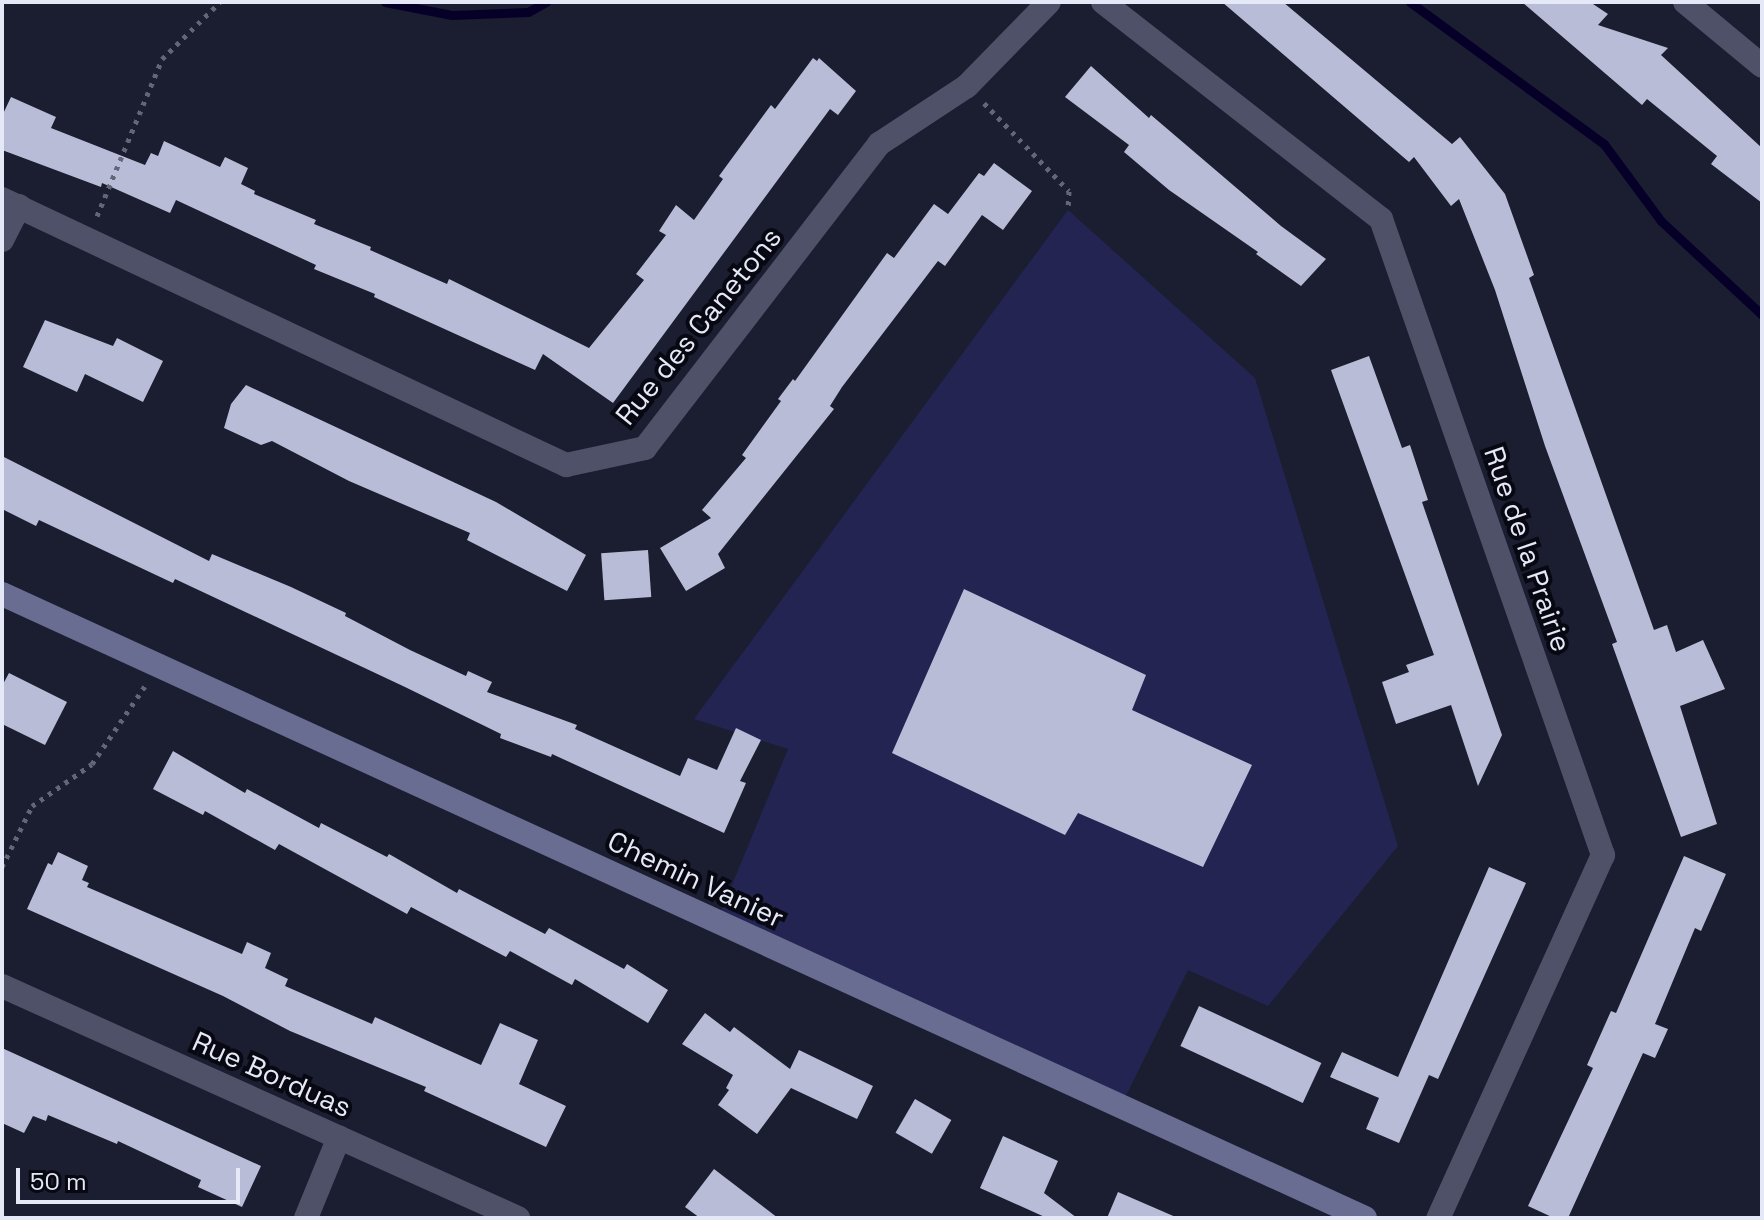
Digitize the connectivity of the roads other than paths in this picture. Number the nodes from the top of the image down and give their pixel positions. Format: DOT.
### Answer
graph roads {
  1 [pos="1049,2"];
  2 [pos="1103,2"];
  3 [pos="1685,2"];
  4 [pos="1762,66"];
  5 [pos="10,203"];
  6 [pos="2,240"];
  7 [pos="2,594"];
  8 [pos="2,986"];
  9 [pos="339,1137"];
  10 [pos="306,1218"];
  11 [pos="518,1218"];
  12 [pos="1365,1218"];
  13 [pos="1438,1218"];
  1 -- 5 [label="street, Rue des Canetons"];
  2 -- 13 [label="street, Rue de la Prairie"];
  3 -- 4 [label="street"];
  5 -- 6 [label="street, Rue des Canetons"];
  7 -- 12 [label="street, Chemin Vanier"];
  8 -- 9 [label="street, Rue Borduas"];
  9 -- 10 [label="street"];
  9 -- 11 [label="street, Rue Borduas"];
}
